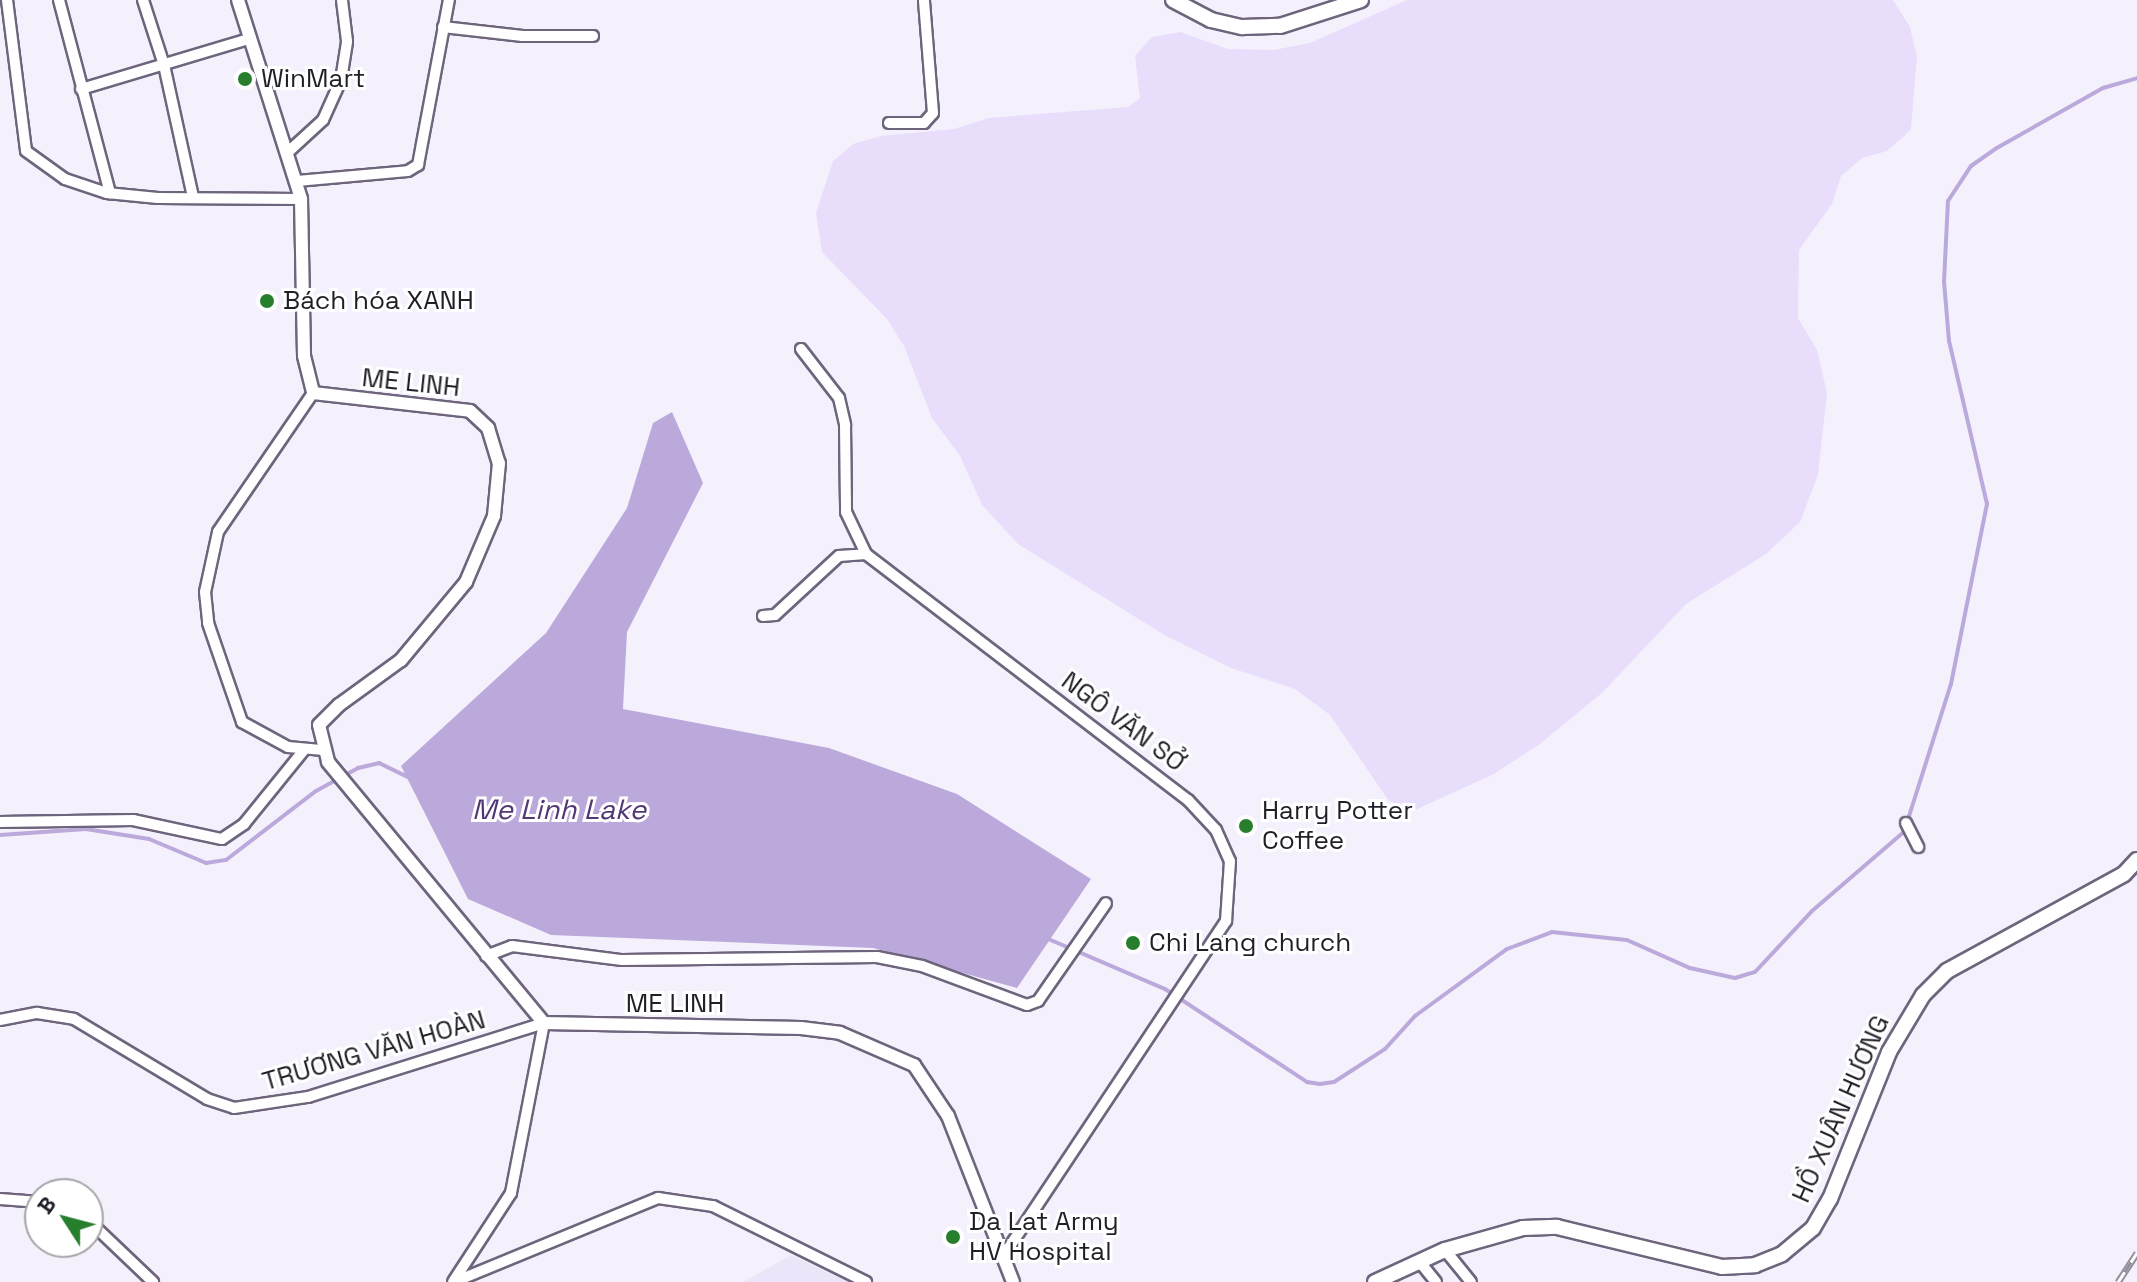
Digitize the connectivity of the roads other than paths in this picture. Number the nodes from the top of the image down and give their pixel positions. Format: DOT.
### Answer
graph roads {
  1 [pos="7,0"];
  2 [pos="59,0"];
  3 [pos="143,0"];
  4 [pos="238,0"];
  5 [pos="342,0"];
  6 [pos="449,0"];
  7 [pos="924,0"];
  8 [pos="1173,0"];
  9 [pos="1361,0"];
  10 [pos="443,27"];
  11 [pos="593,36"];
  12 [pos="249,39"];
  13 [pos="164,65"];
  14 [pos="81,89"];
  15 [pos="889,123"];
  16 [pos="287,153"];
  17 [pos="297,181"];
  18 [pos="110,193"];
  19 [pos="193,197"];
  20 [pos="301,199"];
  21 [pos="801,349"];
  22 [pos="313,393"];
  23 [pos="866,554"];
  24 [pos="763,616"];
  25 [pos="304,750"];
  26 [pos="324,756"];
  27 [pos="0,822"];
  28 [pos="1906,823"];
  29 [pos="1918,847"];
  30 [pos="2137,860"];
  31 [pos="1106,903"];
  32 [pos="486,956"];
  33 [pos="0,1020"];
  34 [pos="544,1023"];
  35 [pos="0,1199"];
  36 [pos="24,1201"];
  37 [pos="104,1235"];
  38 [pos="1445,1250"];
  39 [pos="1003,1257"];
  40 [pos="1419,1261"];
  41 [pos="1010,1281"];
  42 [pos="153,1282"];
  43 [pos="454,1282"];
  44 [pos="866,1282"];
  45 [pos="1375,1282"];
  46 [pos="1436,1282"];
  47 [pos="1471,1282"];
  1 -- 18 [label="street"];
  2 -- 14 [label="street"];
  3 -- 13 [label="street"];
  4 -- 12 [label="street"];
  5 -- 16 [label="street"];
  6 -- 10 [label="street"];
  7 -- 15 [label="street"];
  8 -- 9 [label="main road"];
  10 -- 11 [label="street"];
  10 -- 17 [label="street"];
  12 -- 13 [label="street"];
  12 -- 16 [label="street"];
  13 -- 14 [label="street"];
  13 -- 19 [label="street"];
  14 -- 18 [label="street"];
  16 -- 17 [label="street"];
  17 -- 20 [label="street"];
  18 -- 19 [label="street"];
  19 -- 20 [label="street"];
  20 -- 22 [label="street"];
  21 -- 23 [label="street, NGÔ VĂN SỞ"];
  22 -- 25 [label="street"];
  22 -- 26 [label="street, ME LINH"];
  23 -- 24 [label="street"];
  23 -- 39 [label="street, NGÔ VĂN SỞ"];
  25 -- 26 [label="street"];
  25 -- 27 [label="street"];
  26 -- 32 [label="street"];
  28 -- 29 [label="street"];
  30 -- 38 [label="main road, HỒ XUÂN HƯƠNG"];
  31 -- 32 [label="street"];
  32 -- 34 [label="street"];
  33 -- 34 [label="street, TRƯƠNG VĂN HOÀN"];
  34 -- 39 [label="street, ME LINH"];
  34 -- 43 [label="street"];
  35 -- 36 [label="street"];
  37 -- 42 [label="street"];
  38 -- 40 [label="main road, HỒ XUÂN HƯƠNG"];
  38 -- 47 [label="street"];
  39 -- 41 [label="street, ME LINH"];
  40 -- 45 [label="main road, HỒ XUÂN HƯƠNG"];
  40 -- 46 [label="street"];
  43 -- 44 [label="street"];
}
